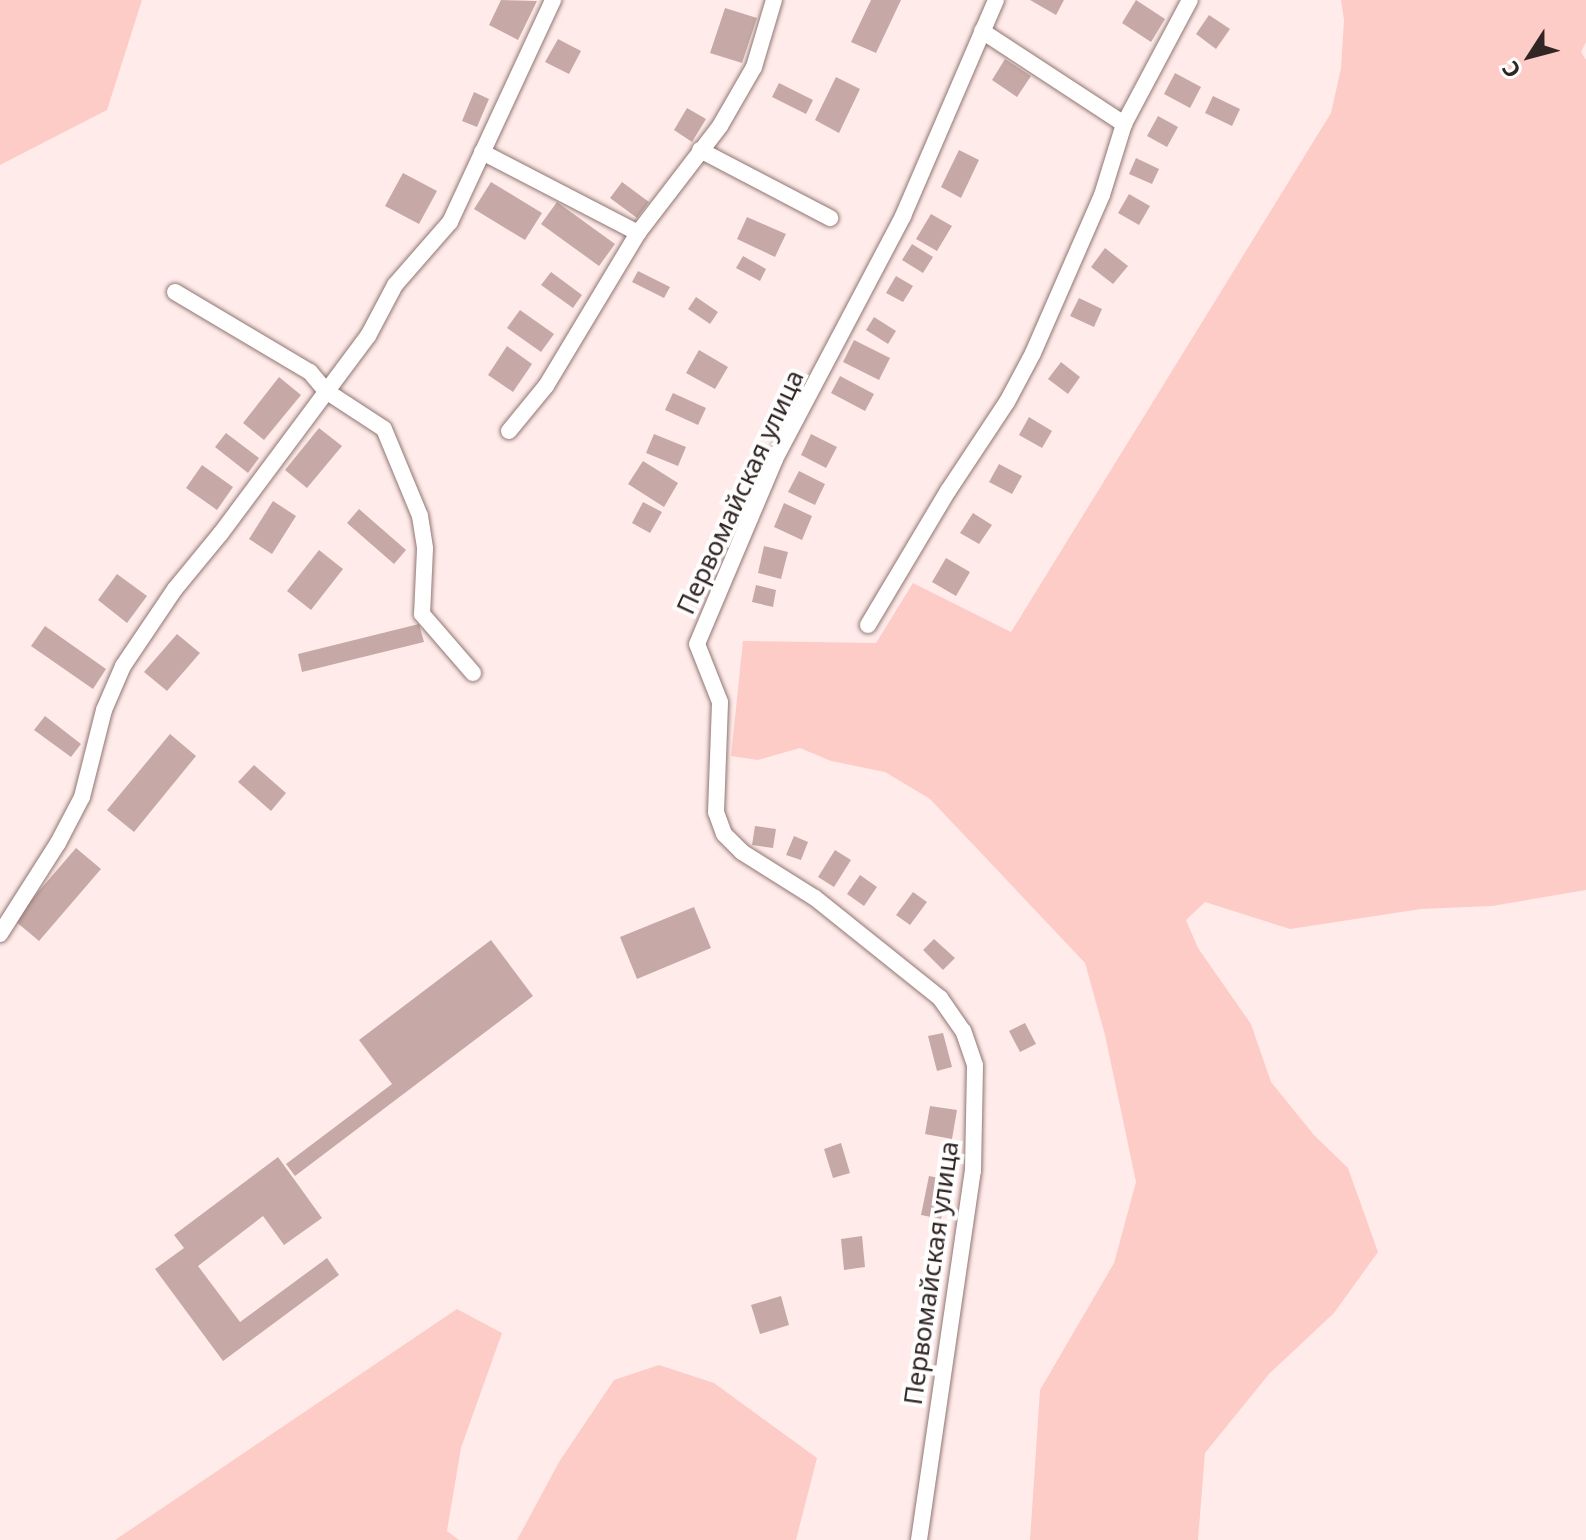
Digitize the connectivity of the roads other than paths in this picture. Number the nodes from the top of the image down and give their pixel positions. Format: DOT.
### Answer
graph roads {
  1 [pos="553,0"];
  2 [pos="774,0"];
  3 [pos="996,0"];
  4 [pos="1190,0"];
  5 [pos="982,31"];
  6 [pos="1124,124"];
  7 [pos="700,150"];
  8 [pos="482,152"];
  9 [pos="830,218"];
  10 [pos="638,233"];
  11 [pos="175,292"];
  12 [pos="326,391"];
  13 [pos="509,431"];
  14 [pos="868,625"];
  15 [pos="473,673"];
  16 [pos="0,934"];
  17 [pos="919,1540"];
  1 -- 8 [label="street"];
  2 -- 7 [label="street"];
  3 -- 5 [label="street, Первомайская улица"];
  4 -- 6 [label="street"];
  5 -- 6 [label="street"];
  5 -- 17 [label="street, Первомайская улица"];
  6 -- 14 [label="street"];
  7 -- 9 [label="street"];
  7 -- 10 [label="street"];
  8 -- 10 [label="street"];
  8 -- 12 [label="street"];
  10 -- 13 [label="street"];
  11 -- 12 [label="street"];
  12 -- 15 [label="street"];
  12 -- 16 [label="street"];
}
